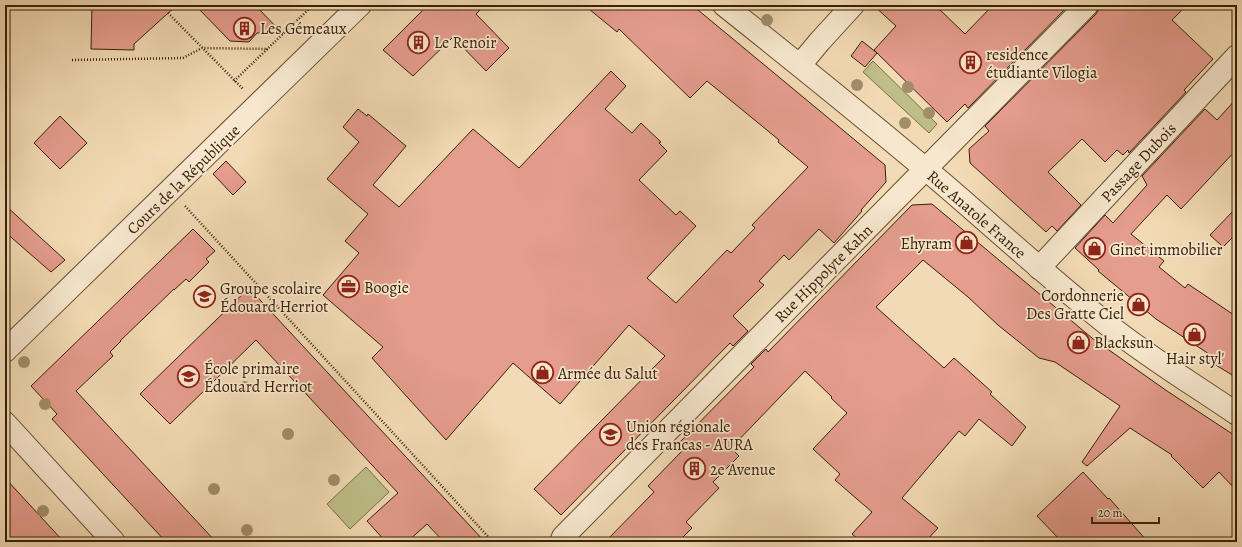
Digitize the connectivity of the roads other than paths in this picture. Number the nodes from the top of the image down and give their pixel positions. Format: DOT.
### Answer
graph roads {
  1 [pos="360,5"];
  2 [pos="724,5"];
  3 [pos="853,5"];
  4 [pos="1087,5"];
  5 [pos="1237,56"];
  6 [pos="800,65"];
  7 [pos="925,169"];
  8 [pos="1039,268"];
  9 [pos="5,352"];
  10 [pos="1237,414"];
  11 [pos="5,423"];
  12 [pos="114,542"];
  13 [pos="561,542"];
  1 -- 9 [label="street, Cours de la République"];
  2 -- 6 [label="street, Rue Anatole France"];
  3 -- 6 [label="street"];
  4 -- 7 [label="street, Rue Hippolyte Kahn"];
  5 -- 8 [label="street, Passage Dubois"];
  6 -- 7 [label="street, Rue Anatole France"];
  7 -- 8 [label="street, Rue Anatole France"];
  7 -- 13 [label="street, Rue Hippolyte Kahn"];
  8 -- 10 [label="street, Rue Anatole France"];
  11 -- 12 [label="street"];
}
